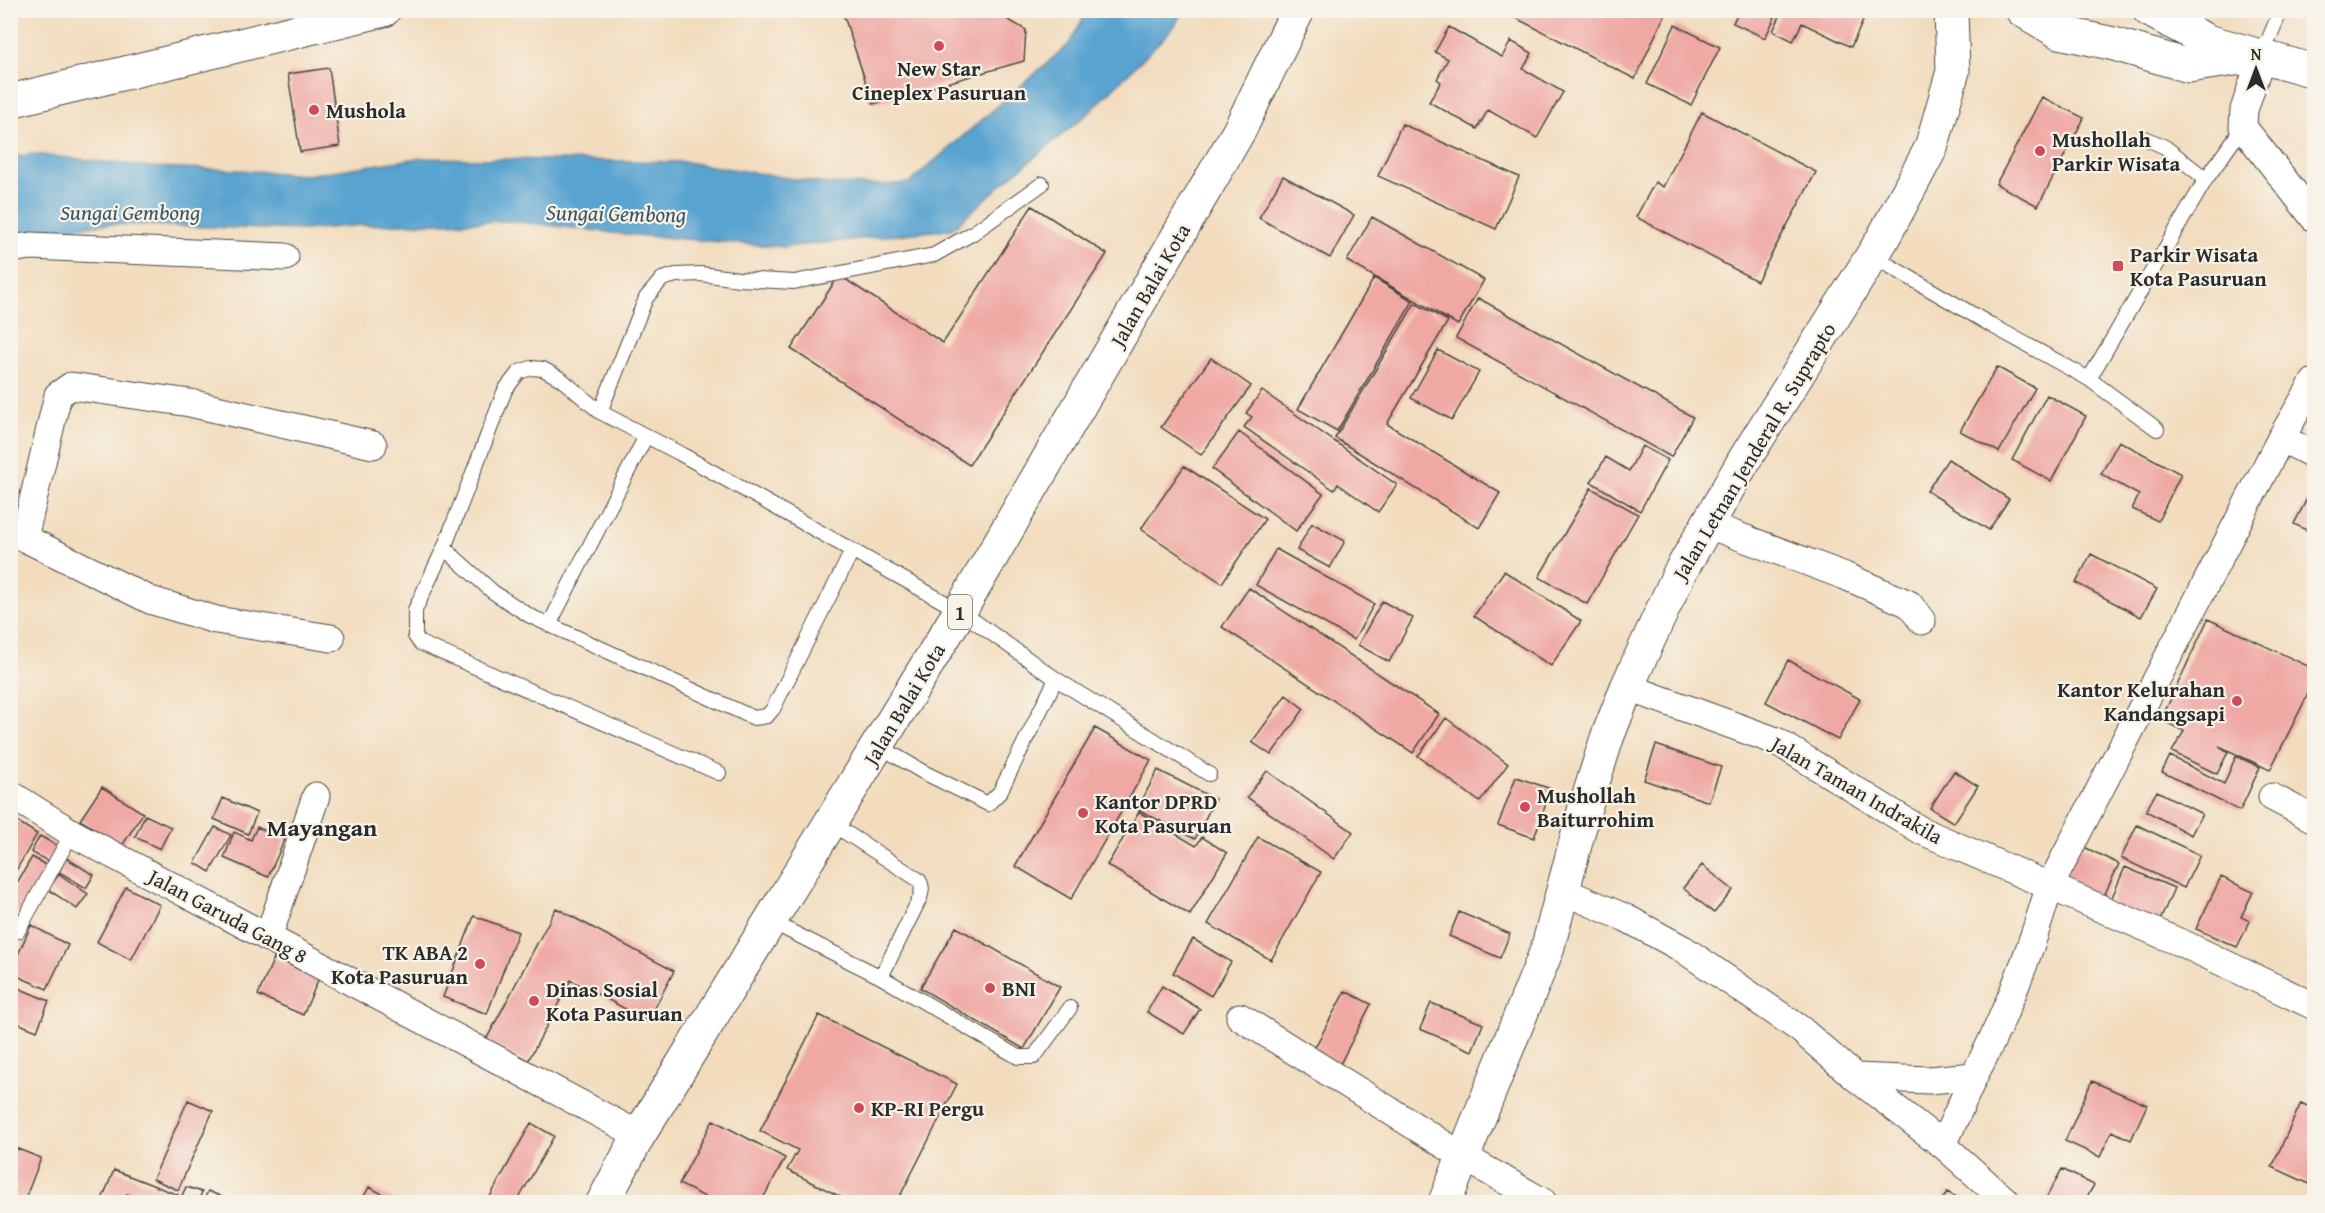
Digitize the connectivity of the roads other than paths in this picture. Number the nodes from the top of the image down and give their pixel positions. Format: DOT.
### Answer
graph roads {
  1 [pos="384,10"];
  2 [pos="1298,10"];
  3 [pos="1951,10"];
  4 [pos="2022,10"];
  5 [pos="2149,10"];
  6 [pos="2281,10"];
  7 [pos="2262,55"];
  8 [pos="2314,71"];
  9 [pos="10,102"];
  10 [pos="2243,127"];
  11 [pos="2145,138"];
  12 [pos="2206,179"];
  13 [pos="1042,184"];
  14 [pos="2314,218"];
  15 [pos="10,249"];
  16 [pos="1871,255"];
  17 [pos="285,257"];
  18 [pos="2089,379"];
  19 [pos="2314,382"];
  20 [pos="600,412"];
  21 [pos="2157,429"];
  22 [pos="646,436"];
  23 [pos="2281,438"];
  24 [pos="373,445"];
  25 [pos="2314,455"];
  26 [pos="1706,524"];
  27 [pos="17,534"];
  28 [pos="444,548"];
  29 [pos="852,551"];
  30 [pos="960,611"];
  31 [pos="1922,621"];
  32 [pos="549,625"];
  33 [pos="331,638"];
  34 [pos="1056,679"];
  35 [pos="1627,687"];
  36 [pos="879,746"];
  37 [pos="719,773"];
  38 [pos="1209,774"];
  39 [pos="10,794"];
  40 [pos="316,796"];
  41 [pos="2272,798"];
  42 [pos="2314,819"];
  43 [pos="831,823"];
  44 [pos="72,833"];
  45 [pos="2049,888"];
  46 [pos="1563,891"];
  47 [pos="770,921"];
  48 [pos="10,929"];
  49 [pos="268,938"];
  50 [pos="881,976"];
  51 [pos="2314,1006"];
  52 [pos="1070,1008"];
  53 [pos="1240,1017"];
  54 [pos="1974,1076"];
  55 [pos="1855,1077"];
  56 [pos="639,1135"];
  57 [pos="1943,1145"];
  58 [pos="1464,1157"];
  59 [pos="603,1203"];
  60 [pos="1445,1203"];
  61 [pos="1543,1203"];
  62 [pos="2007,1203"];
  1 -- 9 [label="main road"];
  2 -- 30 [label="main road, Jalan Balai Kota / 1"];
  3 -- 16 [label="main road, Jalan Letnan Jenderal R. Suprapto"];
  4 -- 7 [label="main road"];
  5 -- 7 [label="main road"];
  6 -- 7 [label="lane"];
  7 -- 8 [label="main road"];
  7 -- 10 [label="street"];
  10 -- 12 [label="lane"];
  10 -- 14 [label="street"];
  11 -- 12 [label="lane"];
  12 -- 18 [label="lane"];
  13 -- 20 [label="lane"];
  15 -- 17 [label="street"];
  16 -- 18 [label="lane"];
  16 -- 26 [label="main road, Jalan Letnan Jenderal R. Suprapto"];
  18 -- 21 [label="lane"];
  19 -- 23 [label="street"];
  20 -- 22 [label="lane"];
  20 -- 28 [label="lane"];
  22 -- 29 [label="lane"];
  22 -- 32 [label="lane"];
  23 -- 25 [label="street"];
  23 -- 45 [label="street"];
  24 -- 27 [label="street"];
  26 -- 31 [label="street"];
  26 -- 35 [label="main road, Jalan Letnan Jenderal R. Suprapto"];
  27 -- 33 [label="street"];
  28 -- 32 [label="lane"];
  28 -- 37 [label="lane"];
  29 -- 30 [label="lane"];
  29 -- 32 [label="lane"];
  30 -- 34 [label="lane"];
  30 -- 36 [label="main road, Jalan Balai Kota / 1"];
  34 -- 36 [label="lane"];
  34 -- 38 [label="lane"];
  35 -- 45 [label="street, Jalan Taman Indrakila"];
  35 -- 46 [label="main road, Jalan Letnan Jenderal R. Suprapto"];
  36 -- 43 [label="main road, Jalan Balai Kota / 1"];
  39 -- 44 [label="street, Jalan Garuda Gang 8"];
  40 -- 49 [label="street"];
  41 -- 42 [label="street"];
  43 -- 47 [label="main road, Jalan Balai Kota / 1"];
  43 -- 50 [label="lane"];
  44 -- 48 [label="lane"];
  44 -- 49 [label="street, Jalan Garuda Gang 8"];
  45 -- 51 [label="street, Jalan Taman Indrakila"];
  45 -- 54 [label="street"];
  46 -- 55 [label="street"];
  46 -- 58 [label="main road, Jalan Letnan Jenderal R. Suprapto"];
  47 -- 50 [label="lane"];
  47 -- 56 [label="main road, Jalan Balai Kota / 1"];
  49 -- 56 [label="street, Jalan Garuda Gang 8"];
  50 -- 52 [label="lane"];
  53 -- 58 [label="street"];
  54 -- 55 [label="street"];
  54 -- 57 [label="street"];
  55 -- 57 [label="street"];
  56 -- 59 [label="main road, Jalan Balai Kota / 1"];
  57 -- 62 [label="street"];
  58 -- 60 [label="main road, Jalan Letnan Jenderal R. Suprapto"];
  58 -- 61 [label="street"];
}
